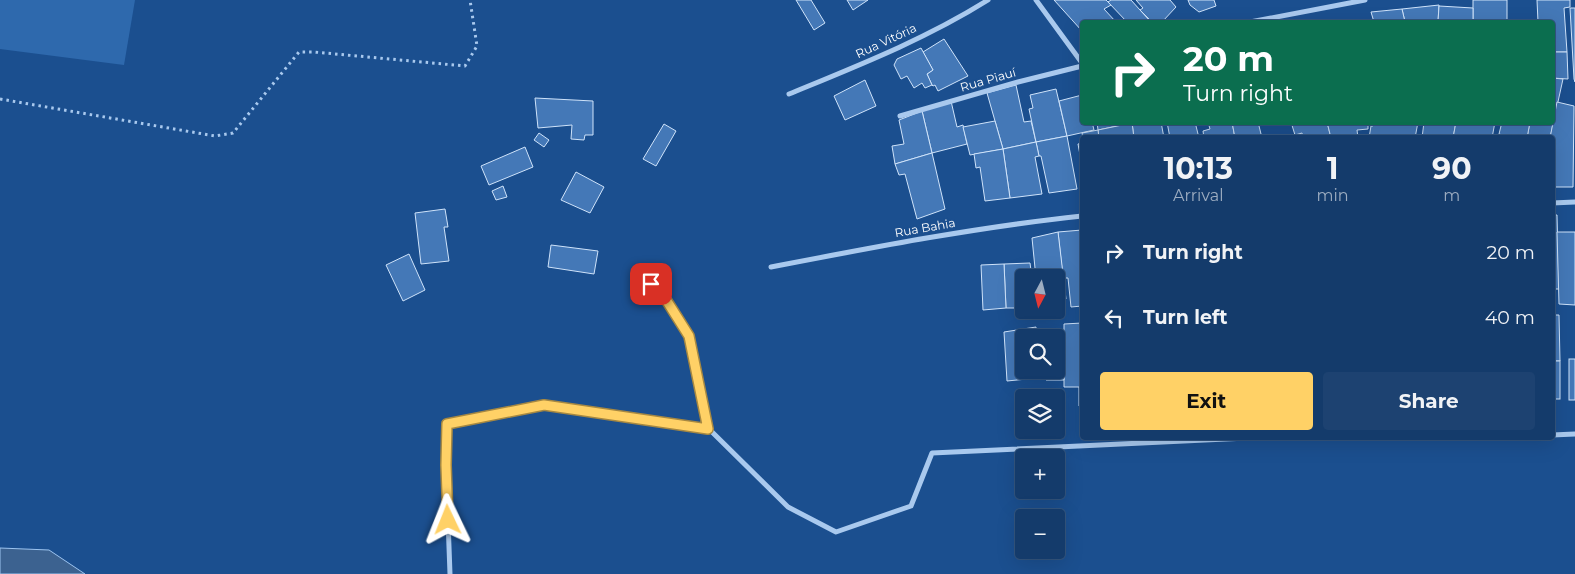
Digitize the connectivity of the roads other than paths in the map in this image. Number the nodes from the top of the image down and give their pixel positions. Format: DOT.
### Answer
graph roads {
  1 [pos="988,0"];
  2 [pos="1036,0"];
  3 [pos="1365,0"];
  4 [pos="1260,20"];
  5 [pos="1080,61"];
  6 [pos="1080,65"];
  7 [pos="789,94"];
  8 [pos="900,116"];
  9 [pos="1575,202"];
  10 [pos="1555,203"];
  11 [pos="1080,216"];
  12 [pos="771,267"];
  13 [pos="637,271"];
  14 [pos="708,429"];
  15 [pos="1575,434"];
  16 [pos="1555,435"];
  17 [pos="1208,440"];
  18 [pos="450,574"];
  1 -- 7 [label="street, Rua Vitória"];
  2 -- 5 [label="street"];
  3 -- 4 [label="street"];
  6 -- 8 [label="street, Rua Piauí"];
  9 -- 10 [label="street"];
  11 -- 12 [label="street, Rua Bahia"];
  13 -- 14 [label="street"];
  14 -- 17 [label="street"];
  14 -- 18 [label="street"];
  15 -- 16 [label="street"];
}
